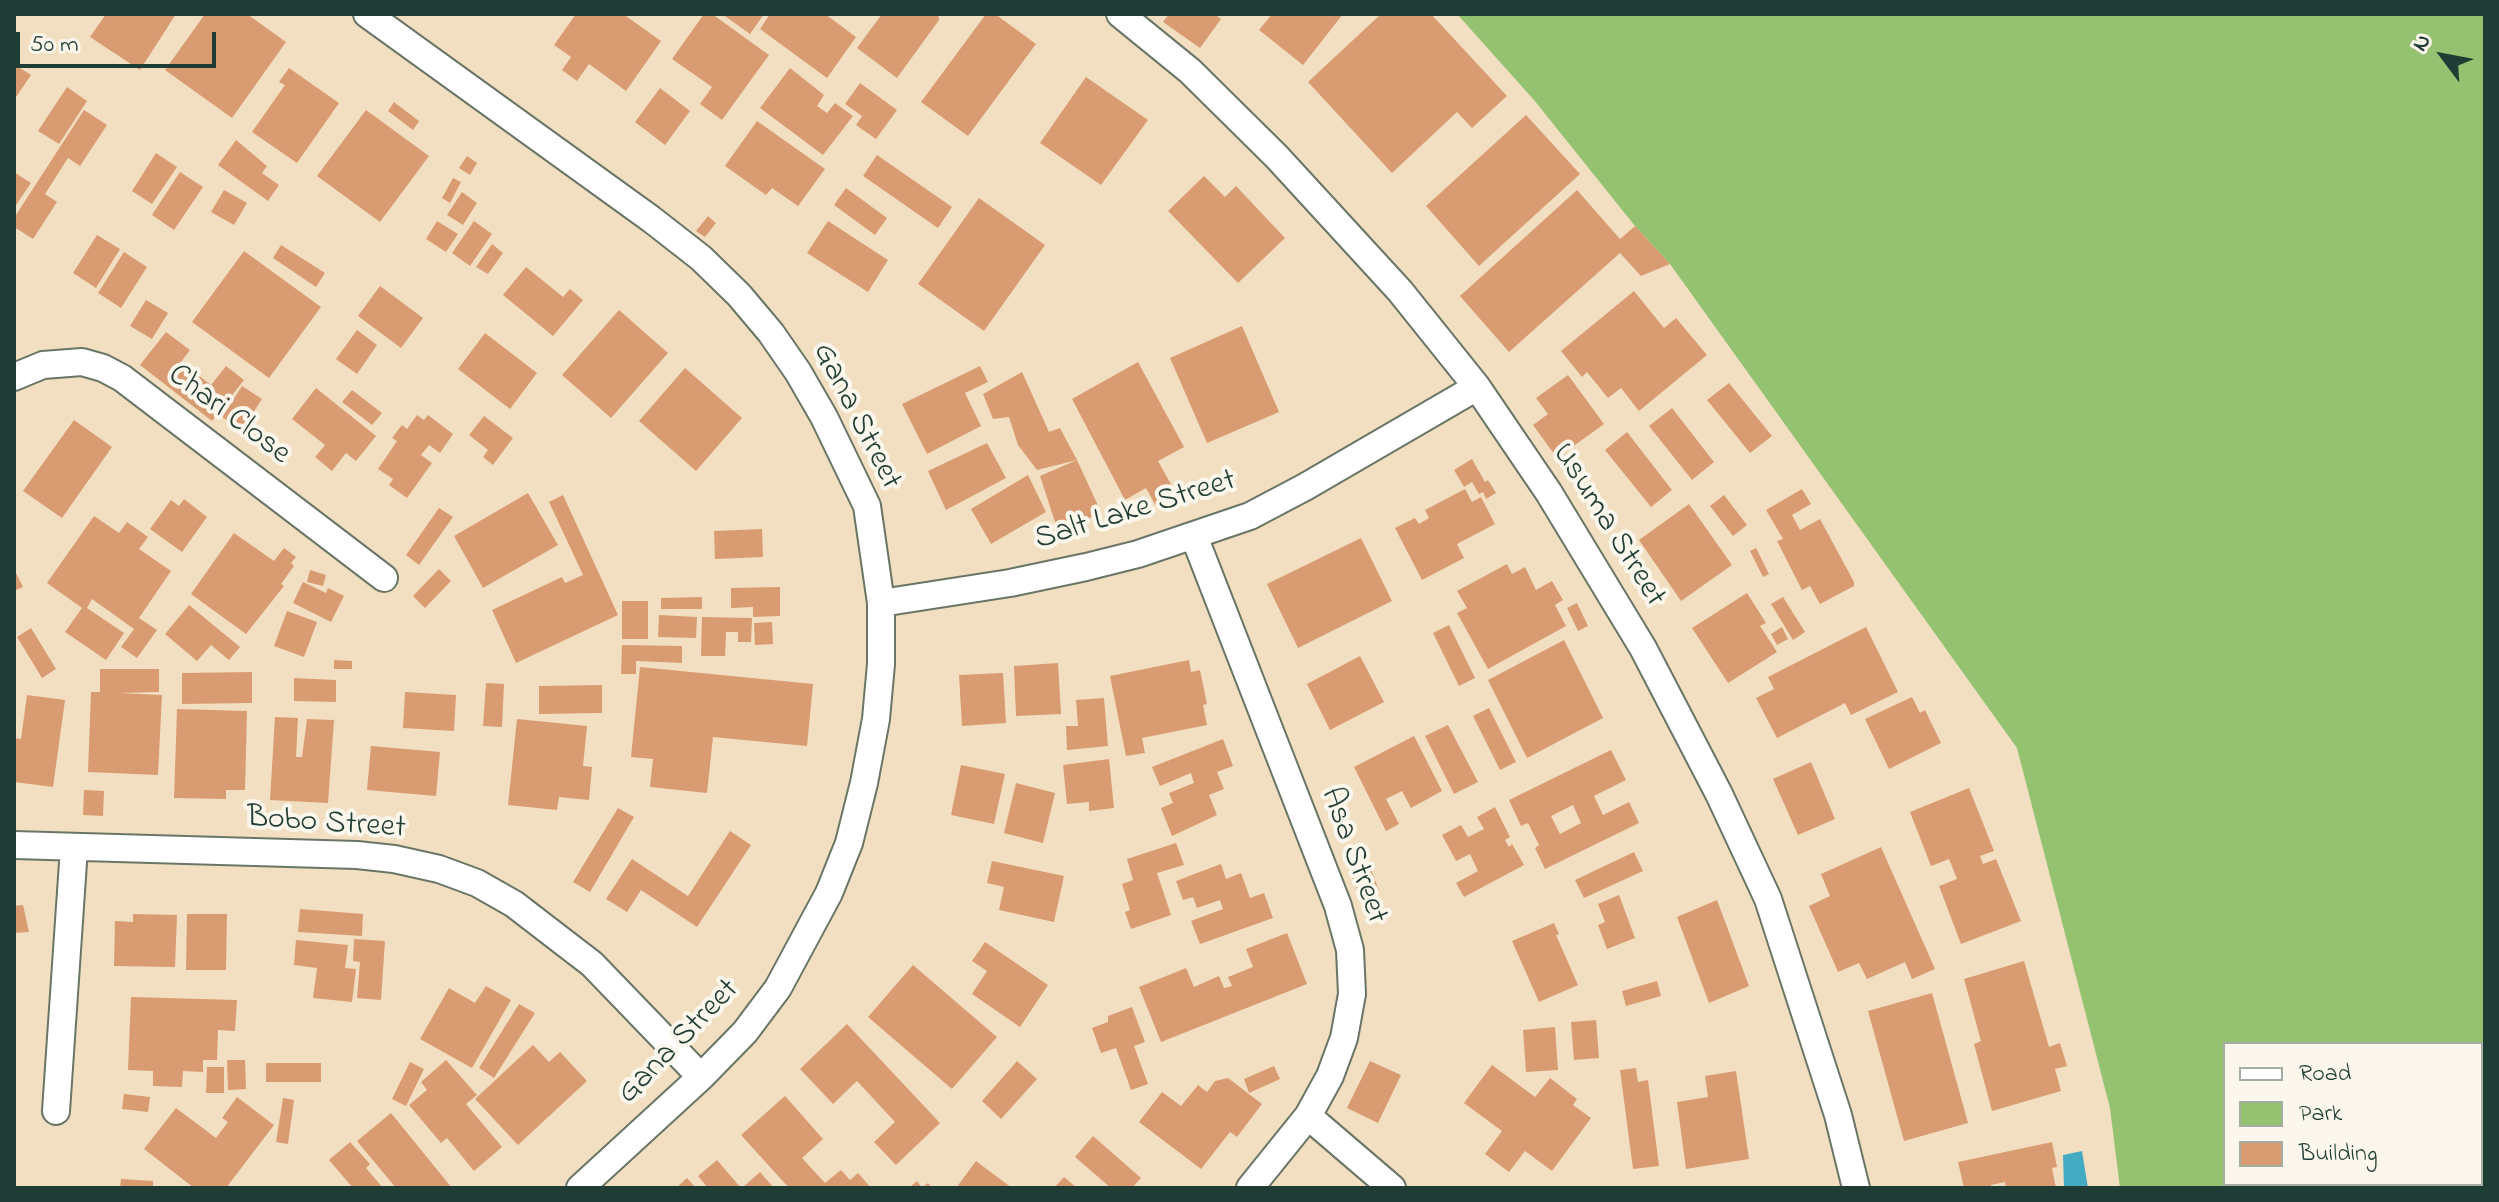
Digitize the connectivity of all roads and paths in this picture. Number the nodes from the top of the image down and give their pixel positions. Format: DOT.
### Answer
graph roads {
  1 [pos="367,14"];
  2 [pos="1120,14"];
  3 [pos="14,377"];
  4 [pos="1477,387"];
  5 [pos="1194,536"];
  6 [pos="384,578"];
  7 [pos="881,603"];
  8 [pos="14,845"];
  9 [pos="74,848"];
  10 [pos="701,1077"];
  11 [pos="56,1111"];
  12 [pos="1308,1116"];
  13 [pos="580,1188"];
  14 [pos="1250,1188"];
  15 [pos="1392,1188"];
  16 [pos="1856,1188"];
  1 -- 7 [label="street, Gana Street"];
  2 -- 4 [label="street, Usuma Street"];
  3 -- 6 [label="street, Chari Close"];
  4 -- 5 [label="street, Salt Lake Street"];
  4 -- 16 [label="street, Usuma Street"];
  5 -- 7 [label="street, Salt Lake Street"];
  5 -- 12 [label="street, Asa Street"];
  7 -- 10 [label="street, Gana Street"];
  8 -- 9 [label="street, Bobo Street"];
  9 -- 10 [label="street, Bobo Street"];
  9 -- 11 [label="street"];
  10 -- 13 [label="street, Gana Street"];
  12 -- 14 [label="street, Asa Street"];
  12 -- 15 [label="street"];
}
